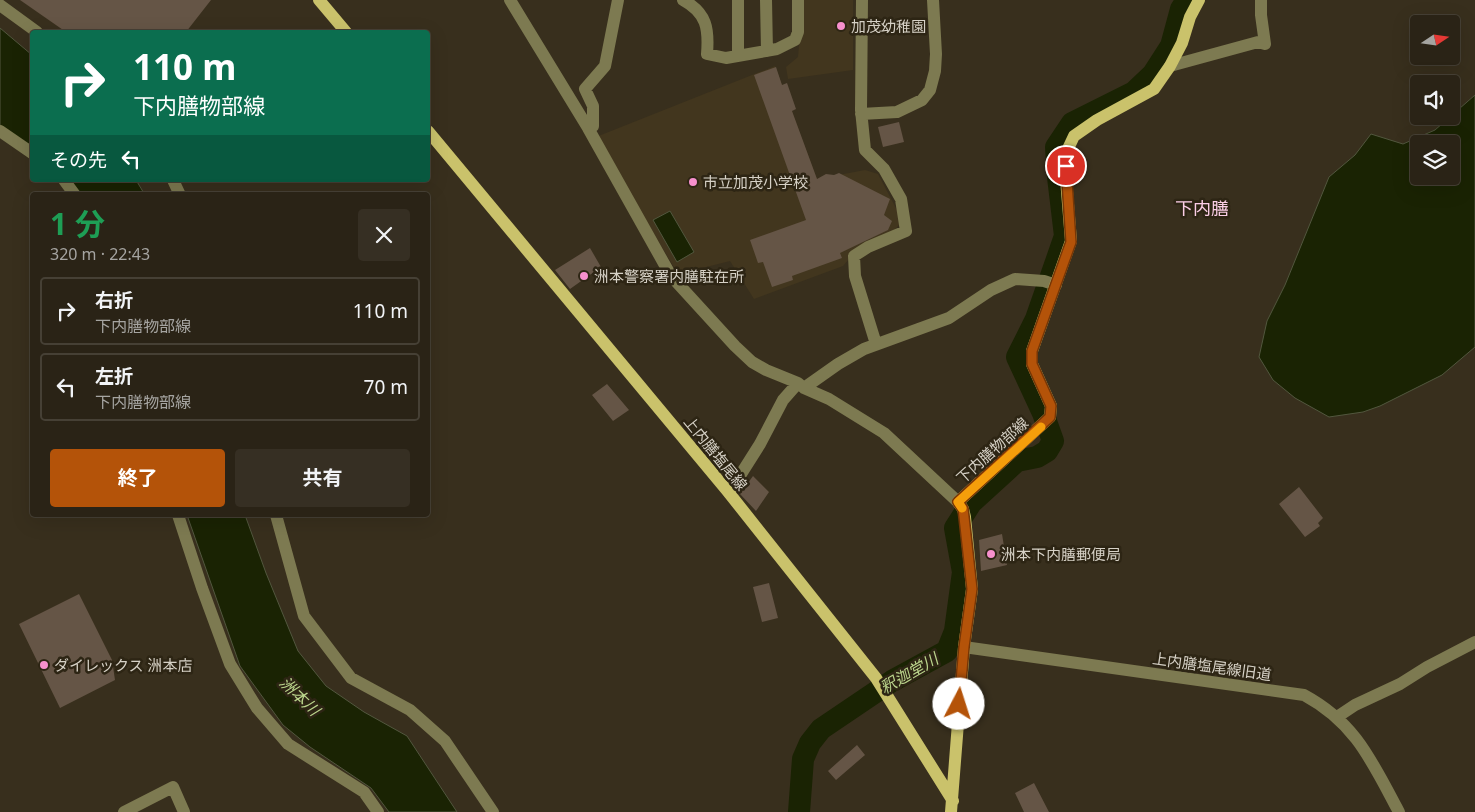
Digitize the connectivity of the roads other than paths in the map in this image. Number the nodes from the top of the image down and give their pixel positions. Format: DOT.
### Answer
graph roads {
  1 [pos="319,0"];
  2 [pos="510,0"];
  3 [pos="618,0"];
  4 [pos="738,0"];
  5 [pos="766,0"];
  6 [pos="798,0"];
  7 [pos="862,0"];
  8 [pos="933,0"];
  9 [pos="1199,0"];
  10 [pos="1261,0"];
  11 [pos="693,2"];
  12 [pos="0,5"];
  13 [pos="34,30"];
  14 [pos="344,30"];
  15 [pos="767,51"];
  16 [pos="738,56"];
  17 [pos="1170,66"];
  18 [pos="861,114"];
  19 [pos="588,128"];
  20 [pos="0,131"];
  21 [pos="430,133"];
  22 [pos="30,153"];
  23 [pos="1051,283"];
  24 [pos="876,344"];
  25 [pos="801,385"];
  26 [pos="729,493"];
  27 [pos="962,509"];
  28 [pos="179,517"];
  29 [pos="277,517"];
  30 [pos="1475,642"];
  31 [pos="964,647"];
  32 [pos="1337,717"];
  33 [pos="951,799"];
  34 [pos="124,812"];
  35 [pos="184,812"];
  36 [pos="378,812"];
  37 [pos="493,812"];
  38 [pos="951,812"];
  39 [pos="958,812"];
  40 [pos="1399,812"];
  1 -- 14 [label="main road"];
  2 -- 19 [label="street"];
  3 -- 19 [label="street"];
  4 -- 16 [label="street"];
  5 -- 15 [label="street"];
  6 -- 15 [label="street"];
  7 -- 18 [label="street"];
  8 -- 18 [label="street"];
  9 -- 17 [label="main road, 下内膳物部線"];
  10 -- 17 [label="street"];
  11 -- 16 [label="street"];
  12 -- 13 [label="street"];
  15 -- 16 [label="street"];
  17 -- 23 [label="main road, 下内膳物部線"];
  18 -- 24 [label="street"];
  19 -- 25 [label="street"];
  20 -- 22 [label="street"];
  21 -- 26 [label="main road, 上内膳塩尾線"];
  23 -- 24 [label="street"];
  23 -- 27 [label="main road, 下内膳物部線"];
  24 -- 25 [label="street"];
  25 -- 26 [label="street"];
  25 -- 27 [label="street"];
  26 -- 33 [label="main road, 上内膳塩尾線"];
  27 -- 31 [label="main road"];
  28 -- 36 [label="street"];
  29 -- 37 [label="street"];
  30 -- 32 [label="street"];
  31 -- 32 [label="street, 上内膳塩尾線旧道"];
  31 -- 33 [label="main road"];
  32 -- 40 [label="street, 上内膳塩尾線旧道"];
  33 -- 38 [label="main road"];
  33 -- 39 [label="main road, 上内膳塩尾線"];
  34 -- 35 [label="street"];
}
